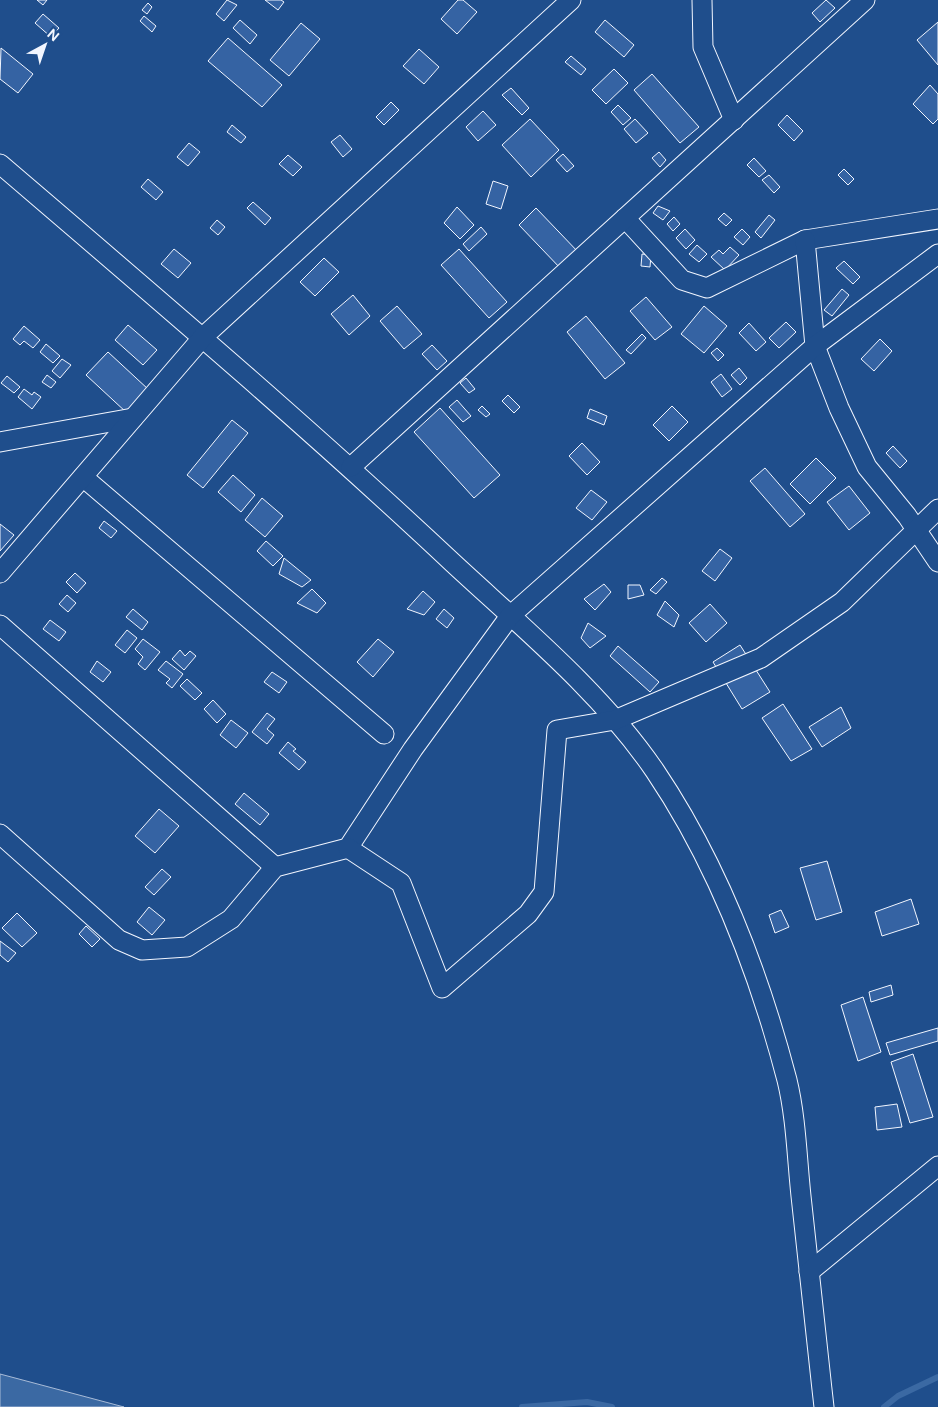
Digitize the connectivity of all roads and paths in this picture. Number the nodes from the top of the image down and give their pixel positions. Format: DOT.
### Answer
graph roads {
  1 [pos="571,0"];
  2 [pos="702,0"];
  3 [pos="865,0"];
  4 [pos="734,120"];
  5 [pos="0,164"];
  6 [pos="625,218"];
  7 [pos="938,220"];
  8 [pos="805,240"];
  9 [pos="938,254"];
  10 [pos="203,337"];
  11 [pos="815,346"];
  12 [pos="133,418"];
  13 [pos="0,442"];
  14 [pos="351,467"];
  15 [pos="83,476"];
  16 [pos="938,509"];
  17 [pos="915,529"];
  18 [pos="938,562"];
  19 [pos="0,573"];
  20 [pos="510,616"];
  21 [pos="0,625"];
  22 [pos="615,720"];
  23 [pos="384,734"];
  24 [pos="0,834"];
  25 [pos="348,848"];
  26 [pos="275,867"];
  27 [pos="938,1166"];
  28 [pos="809,1272"];
  29 [pos="824,1407"];
  1 -- 10 [label="street"];
  2 -- 4 [label="street"];
  3 -- 4 [label="street"];
  4 -- 6 [label="street"];
  5 -- 10 [label="street"];
  6 -- 8 [label="street"];
  6 -- 14 [label="street"];
  7 -- 8 [label="street"];
  8 -- 11 [label="street"];
  9 -- 11 [label="street"];
  10 -- 12 [label="street"];
  10 -- 14 [label="street"];
  11 -- 17 [label="street"];
  11 -- 20 [label="street"];
  12 -- 13 [label="street"];
  12 -- 15 [label="street"];
  14 -- 20 [label="street"];
  15 -- 19 [label="street"];
  15 -- 23 [label="street"];
  16 -- 17 [label="street"];
  17 -- 18 [label="street"];
  17 -- 22 [label="street"];
  20 -- 22 [label="street"];
  20 -- 25 [label="street"];
  21 -- 26 [label="street"];
  22 -- 25 [label="street"];
  22 -- 28 [label="street"];
  24 -- 26 [label="street"];
  25 -- 26 [label="street"];
  27 -- 28 [label="street"];
  28 -- 29 [label="street"];
}
